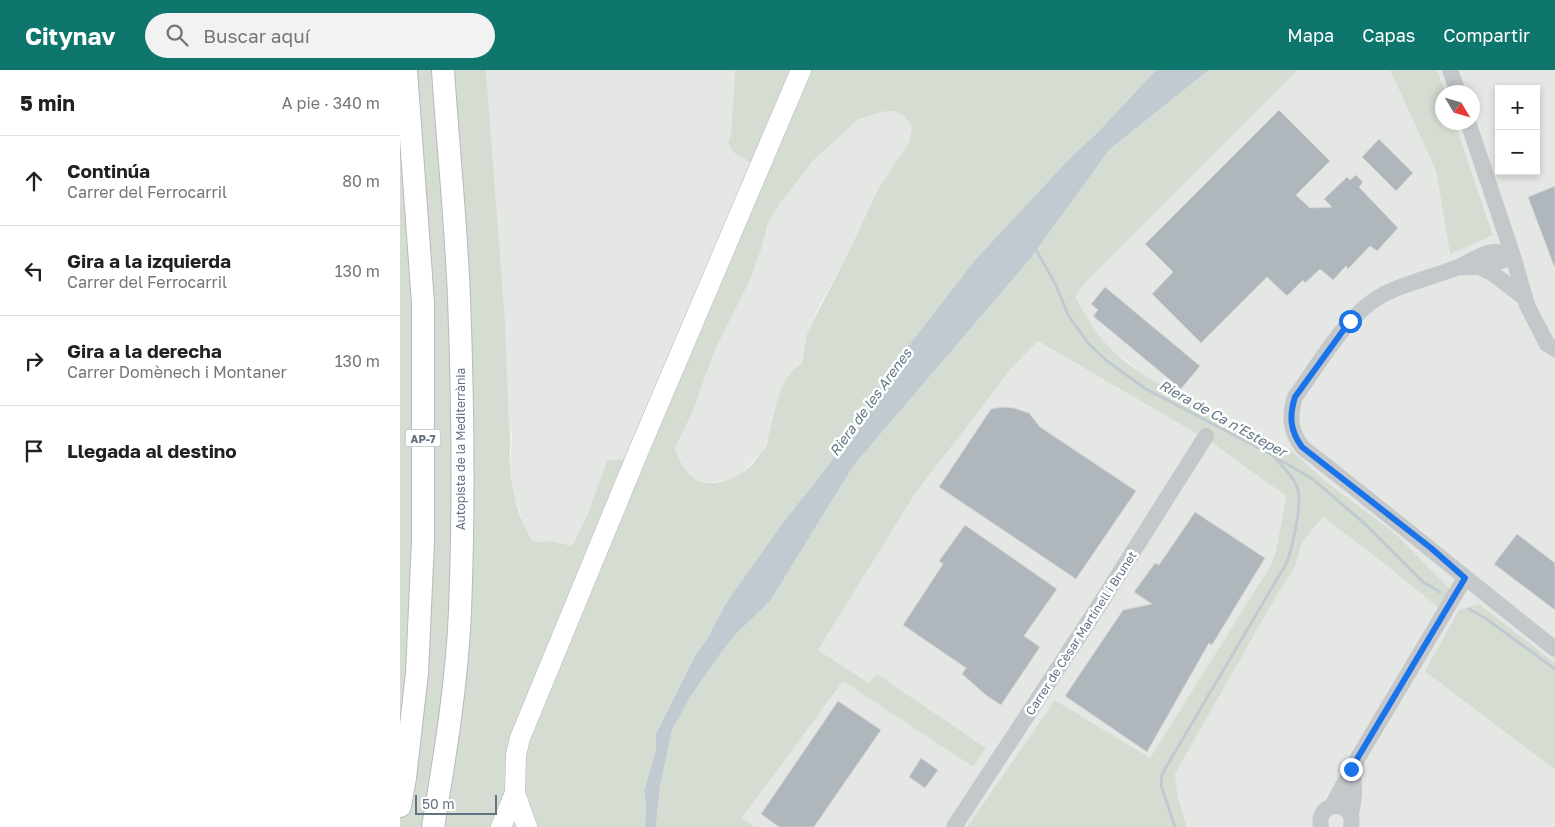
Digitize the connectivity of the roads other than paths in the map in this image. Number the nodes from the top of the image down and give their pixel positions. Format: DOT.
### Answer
graph roads {
  1 [pos="406,70"];
  2 [pos="443,70"];
  3 [pos="801,70"];
  4 [pos="1450,70"];
  5 [pos="1455,85"];
  6 [pos="1471,130"];
  7 [pos="1502,225"];
  8 [pos="1513,256"];
  9 [pos="1480,262"];
  10 [pos="1525,298"];
  11 [pos="1555,349"];
  12 [pos="1206,436"];
  13 [pos="1465,578"];
  14 [pos="1555,649"];
  15 [pos="1351,769"];
  16 [pos="515,793"];
  17 [pos="400,806"];
  18 [pos="1332,806"];
  19 [pos="1353,822"];
  20 [pos="433,827"];
  21 [pos="501,827"];
  22 [pos="527,827"];
  23 [pos="954,827"];
  24 [pos="1321,827"];
  1 -- 17 [label="highway, AP-7"];
  2 -- 20 [label="highway, Autopista de la Mediterrània"];
  3 -- 16 [label="main road"];
  4 -- 5 [label="street"];
  6 -- 7 [label="street"];
  7 -- 8 [label="street"];
  7 -- 9 [label="street"];
  8 -- 9 [label="street"];
  8 -- 10 [label="street"];
  9 -- 10 [label="street"];
  9 -- 13 [label="street"];
  10 -- 11 [label="street"];
  12 -- 23 [label="street, Carrer de Cèsar Martinell i Brunet"];
  13 -- 14 [label="street"];
  13 -- 15 [label="street"];
  15 -- 18 [label="street"];
  15 -- 19 [label="street"];
  16 -- 21 [label="main road"];
  16 -- 22 [label="main road"];
  18 -- 19 [label="street"];
  18 -- 24 [label="street"];
}
